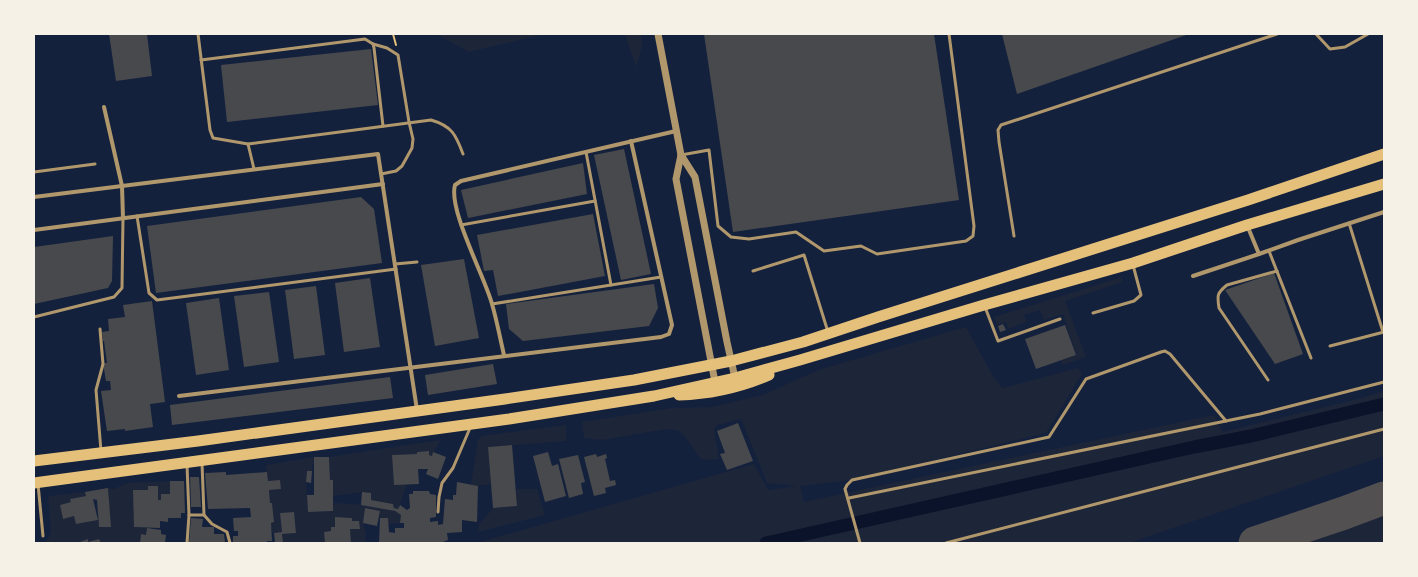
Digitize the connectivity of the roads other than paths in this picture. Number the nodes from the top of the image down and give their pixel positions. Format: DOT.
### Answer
graph roads {
  1 [pos="198,34"];
  2 [pos="658,34"];
  3 [pos="949,34"];
  4 [pos="1276,34"];
  5 [pos="1316,34"];
  6 [pos="1368,34"];
  7 [pos="373,44"];
  8 [pos="201,60"];
  9 [pos="104,107"];
  10 [pos="409,122"];
  11 [pos="383,126"];
  12 [pos="676,131"];
  13 [pos="631,142"];
  14 [pos="248,144"];
  15 [pos="586,152"];
  16 [pos="464,154"];
  17 [pos="681,154"];
  18 [pos="1384,154"];
  19 [pos="95,164"];
  20 [pos="254,169"];
  21 [pos="34,172"];
  22 [pos="381,174"];
  23 [pos="382,184"];
  24 [pos="1384,184"];
  25 [pos="122,186"];
  26 [pos="34,197"];
  27 [pos="595,201"];
  28 [pos="1384,212"];
  29 [pos="137,216"];
  30 [pos="123,218"];
  31 [pos="1349,223"];
  32 [pos="462,225"];
  33 [pos="1247,225"];
  34 [pos="34,230"];
  35 [pos="1014,236"];
  36 [pos="1269,251"];
  37 [pos="1259,254"];
  38 [pos="417,262"];
  39 [pos="1133,263"];
  40 [pos="395,266"];
  41 [pos="753,271"];
  42 [pos="1277,271"];
  43 [pos="1193,276"];
  44 [pos="661,277"];
  45 [pos="611,285"];
  46 [pos="492,304"];
  47 [pos="984,305"];
  48 [pos="1093,313"];
  49 [pos="34,317"];
  50 [pos="1060,319"];
  51 [pos="100,330"];
  52 [pos="1384,332"];
  53 [pos="828,334"];
  54 [pos="1330,346"];
  55 [pos="504,355"];
  56 [pos="1311,358"];
  57 [pos="800,360"];
  58 [pos="731,361"];
  59 [pos="711,364"];
  60 [pos="411,368"];
  61 [pos="735,378"];
  62 [pos="1268,380"];
  63 [pos="715,382"];
  64 [pos="1384,382"];
  65 [pos="179,396"];
  66 [pos="654,396"];
  67 [pos="417,410"];
  68 [pos="1226,421"];
  69 [pos="471,424"];
  70 [pos="1384,429"];
  71 [pos="101,452"];
  72 [pos="34,461"];
  73 [pos="202,461"];
  74 [pos="187,463"];
  75 [pos="36,483"];
  76 [pos="848,498"];
  77 [pos="438,512"];
  78 [pos="189,515"];
  79 [pos="204,515"];
  80 [pos="42,536"];
  81 [pos="186,543"];
  82 [pos="230,543"];
  83 [pos="860,543"];
  84 [pos="946,543"];
  1 -- 8 [label="lane"];
  2 -- 12 [label="street"];
  3 -- 17 [label="lane"];
  4 -- 35 [label="lane"];
  5 -- 6 [label="lane"];
  7 -- 8 [label="lane"];
  7 -- 10 [label="lane"];
  7 -- 11 [label="lane"];
  8 -- 14 [label="lane"];
  9 -- 25 [label="street"];
  10 -- 11 [label="lane"];
  10 -- 16 [label="lane"];
  10 -- 22 [label="lane"];
  11 -- 14 [label="lane"];
  12 -- 13 [label="street"];
  12 -- 17 [label="street"];
  13 -- 15 [label="street"];
  13 -- 44 [label="street"];
  14 -- 20 [label="lane"];
  15 -- 27 [label="lane"];
  15 -- 32 [label="street"];
  17 -- 58 [label="street"];
  17 -- 59 [label="street"];
  18 -- 53 [label="highway"];
  19 -- 21 [label="lane"];
  20 -- 22 [label="street"];
  20 -- 25 [label="street"];
  22 -- 23 [label="street"];
  23 -- 29 [label="street"];
  23 -- 40 [label="street"];
  24 -- 33 [label="highway"];
  25 -- 26 [label="street"];
  25 -- 30 [label="street"];
  27 -- 32 [label="lane"];
  27 -- 45 [label="lane"];
  28 -- 31 [label="street"];
  29 -- 30 [label="street"];
  29 -- 40 [label="lane"];
  30 -- 34 [label="street"];
  30 -- 49 [label="lane"];
  31 -- 36 [label="street"];
  31 -- 52 [label="lane"];
  32 -- 46 [label="street"];
  33 -- 37 [label="street"];
  33 -- 39 [label="highway"];
  36 -- 37 [label="street"];
  36 -- 42 [label="lane"];
  37 -- 43 [label="street"];
  38 -- 40 [label="lane"];
  39 -- 47 [label="highway"];
  39 -- 48 [label="lane"];
  40 -- 60 [label="street"];
  41 -- 53 [label="lane"];
  42 -- 56 [label="lane"];
  42 -- 62 [label="lane"];
  44 -- 45 [label="lane"];
  44 -- 55 [label="street"];
  45 -- 46 [label="lane"];
  46 -- 55 [label="street"];
  47 -- 50 [label="lane"];
  47 -- 57 [label="highway"];
  51 -- 71 [label="lane"];
  52 -- 54 [label="lane"];
  53 -- 58 [label="highway"];
  55 -- 60 [label="street"];
  57 -- 61 [label="highway"];
  57 -- 66 [label="highway"];
  58 -- 59 [label="highway"];
  58 -- 61 [label="street"];
  59 -- 63 [label="street"];
  59 -- 67 [label="highway"];
  60 -- 65 [label="street"];
  60 -- 67 [label="street"];
  61 -- 63 [label="highway"];
  63 -- 66 [label="highway"];
  64 -- 68 [label="lane"];
  66 -- 69 [label="highway"];
  67 -- 71 [label="highway"];
  68 -- 76 [label="lane"];
  68 -- 76 [label="lane"];
  69 -- 73 [label="highway"];
  69 -- 77 [label="lane"];
  70 -- 84 [label="lane"];
  71 -- 72 [label="highway"];
  73 -- 74 [label="highway"];
  73 -- 79 [label="lane"];
  74 -- 75 [label="highway"];
  74 -- 78 [label="lane"];
  75 -- 80 [label="lane"];
  76 -- 83 [label="lane"];
  78 -- 79 [label="lane"];
  78 -- 81 [label="lane"];
  79 -- 82 [label="lane"];
}
